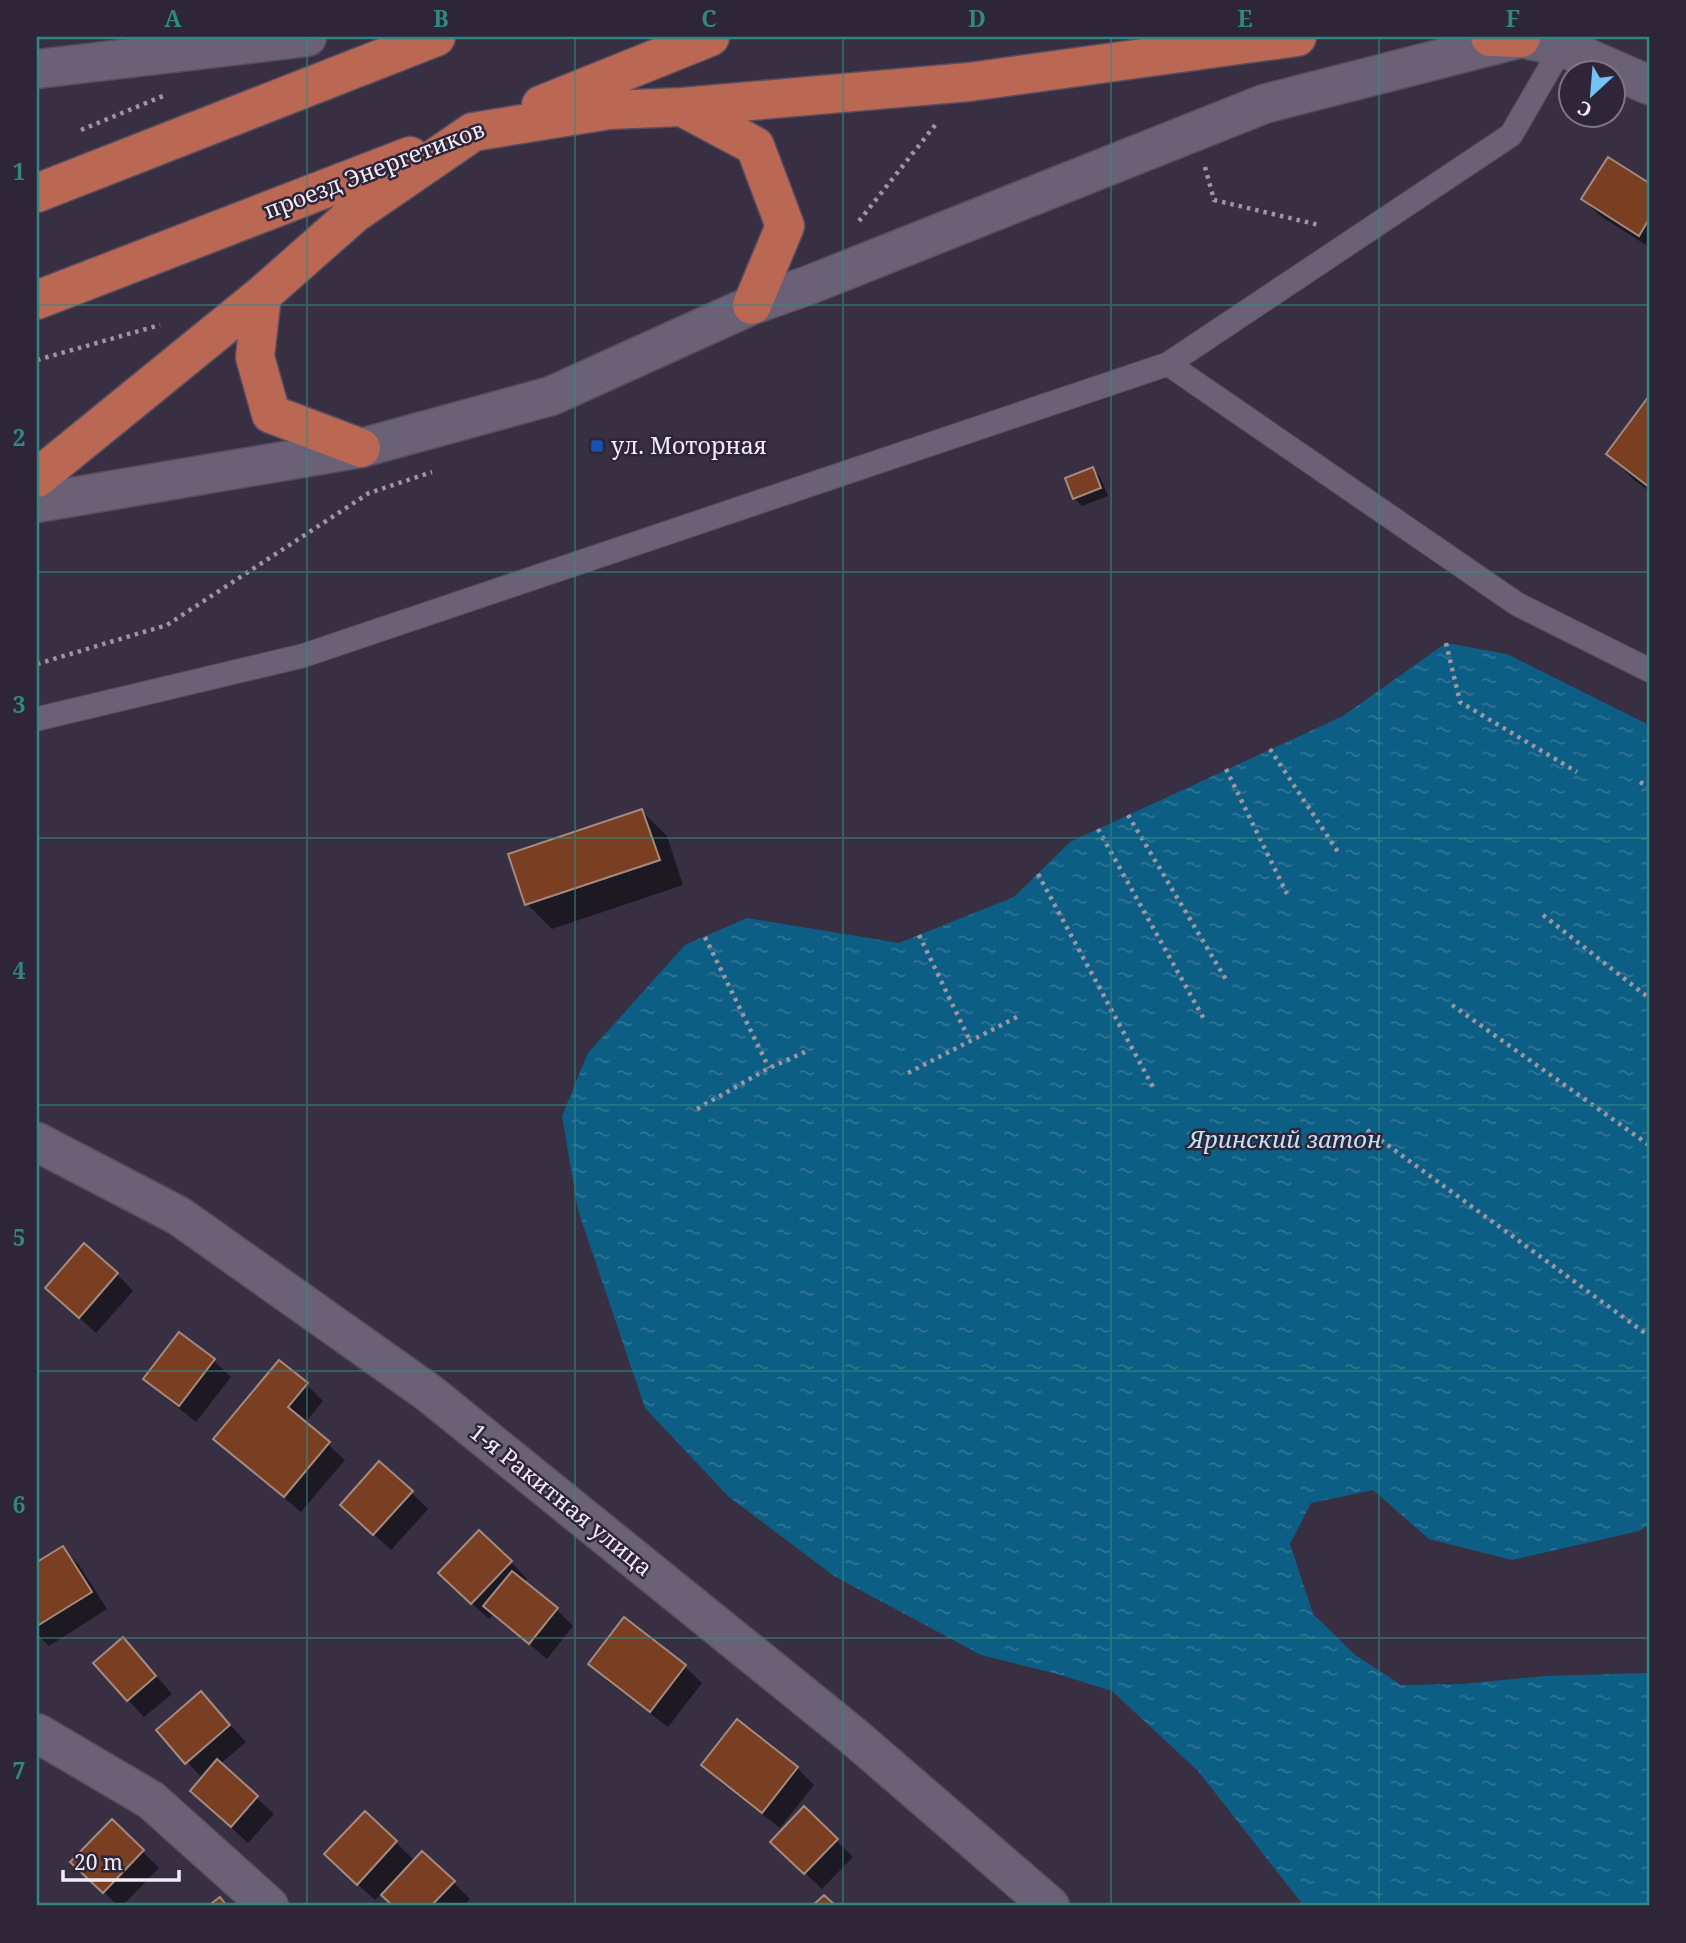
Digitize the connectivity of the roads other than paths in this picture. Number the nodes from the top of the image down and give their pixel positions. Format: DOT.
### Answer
graph roads {
  1 [pos="307,37"];
  2 [pos="436,37"];
  3 [pos="710,37"];
  4 [pos="1297,37"];
  5 [pos="1506,37"];
  6 [pos="1562,47"];
  7 [pos="37,69"];
  8 [pos="1649,85"];
  9 [pos="682,107"];
  10 [pos="473,132"];
  11 [pos="37,193"];
  12 [pos="262,295"];
  13 [pos="37,300"];
  14 [pos="752,305"];
  15 [pos="1168,364"];
  16 [pos="361,448"];
  17 [pos="37,478"];
  18 [pos="37,503"];
  19 [pos="1649,670"];
  20 [pos="37,719"];
  21 [pos="37,1142"];
  22 [pos="37,1733"];
  23 [pos="269,1906"];
  24 [pos="1050,1906"];
  1 -- 7 [label="street"];
  2 -- 11 [label="main road"];
  3 -- 10 [label="main road, проезд Энергетиков"];
  4 -- 9 [label="main road"];
  5 -- 6 [label="street"];
  5 -- 14 [label="street"];
  6 -- 8 [label="street"];
  6 -- 15 [label="lane"];
  9 -- 10 [label="main road"];
  9 -- 14 [label="main road"];
  10 -- 12 [label="main road"];
  10 -- 13 [label="main road, проезд Энергетиков"];
  12 -- 16 [label="main road"];
  12 -- 17 [label="main road"];
  14 -- 16 [label="street"];
  15 -- 19 [label="lane"];
  15 -- 20 [label="lane"];
  16 -- 18 [label="street"];
  21 -- 24 [label="street, 1-я Ракитная улица"];
  22 -- 23 [label="street"];
}
